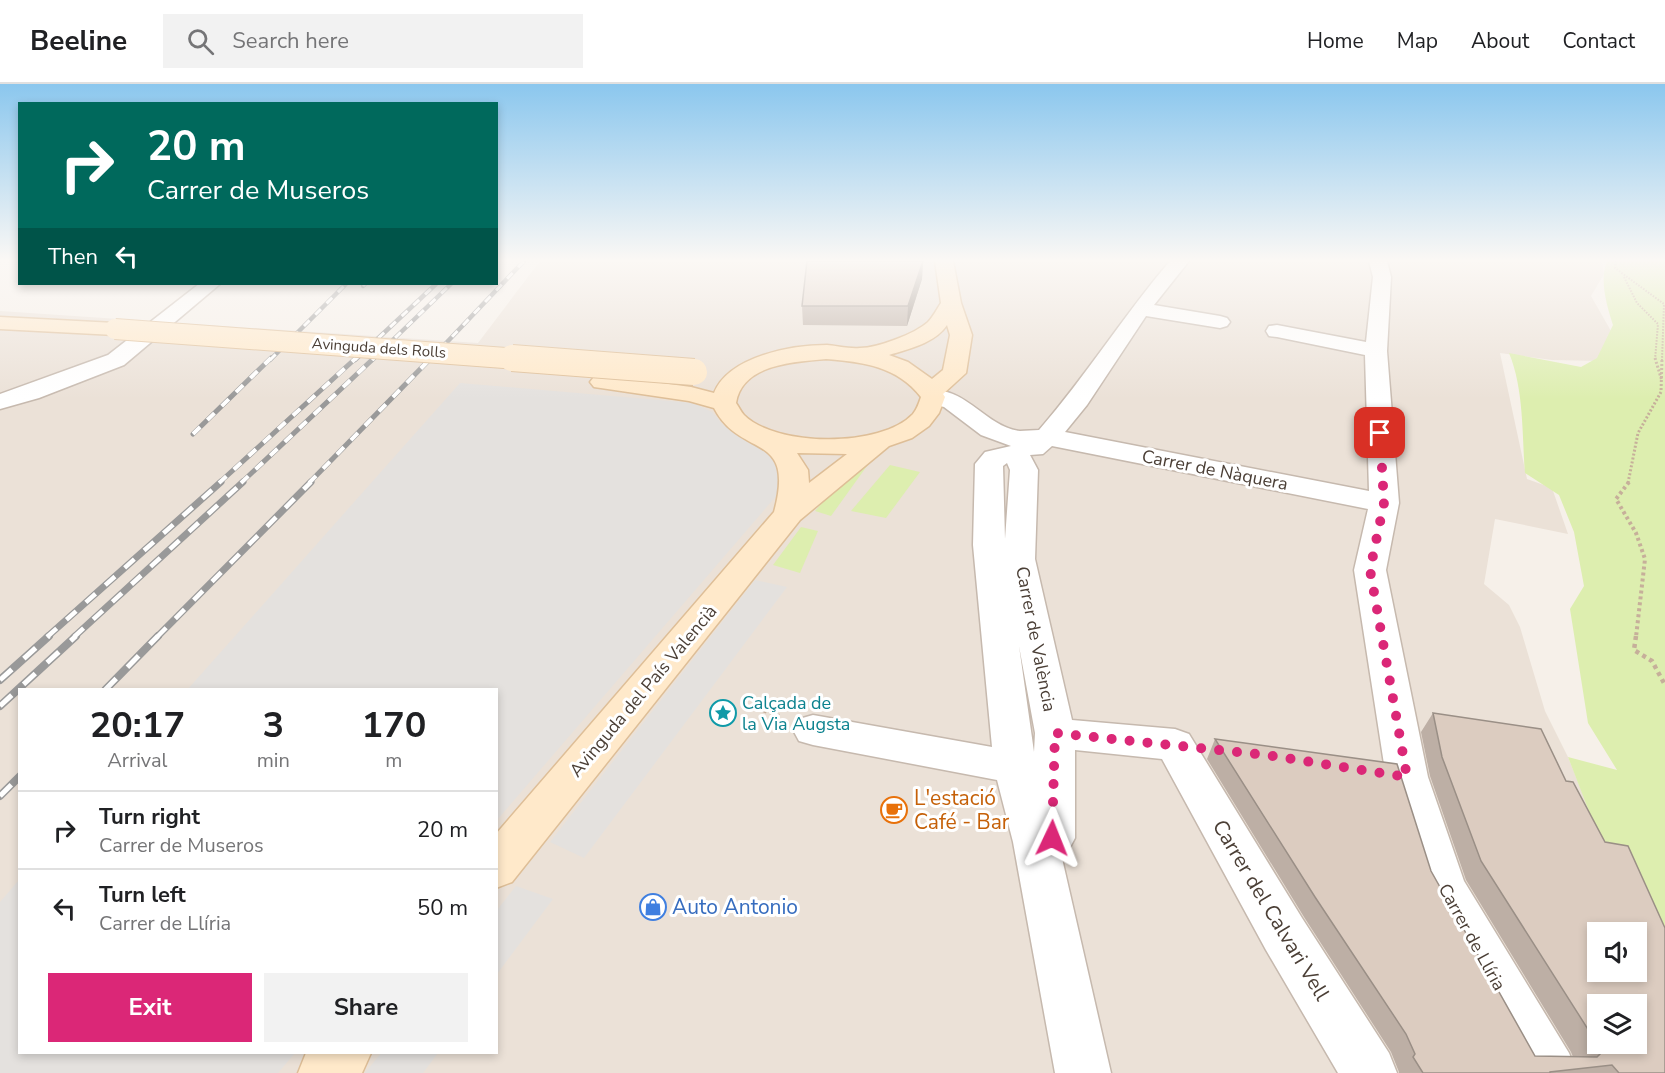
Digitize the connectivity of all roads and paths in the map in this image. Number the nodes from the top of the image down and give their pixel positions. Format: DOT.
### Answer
graph roads {
  1 [pos="181,307"];
  2 [pos="948,307"];
  3 [pos="952,307"];
  4 [pos="1380,307"];
  5 [pos="1640,307"];
  6 [pos="1664,307"];
  7 [pos="1140,309"];
  8 [pos="0,322"];
  9 [pos="1220,322"];
  10 [pos="1277,331"];
  11 [pos="0,337"];
  12 [pos="1376,351"];
  13 [pos="863,355"];
  14 [pos="757,366"];
  15 [pos="1662,381"];
  16 [pos="693,383"];
  17 [pos="932,395"];
  18 [pos="0,402"];
  19 [pos="724,403"];
  20 [pos="920,421"];
  21 [pos="764,437"];
  22 [pos="1047,437"];
  23 [pos="881,440"];
  24 [pos="1004,450"];
  25 [pos="1384,503"];
  26 [pos="789,514"];
  27 [pos="1665,685"];
  28 [pos="813,730"];
  29 [pos="1055,733"];
  30 [pos="1015,767"];
  31 [pos="1036,842"];
  32 [pos="498,866"];
  33 [pos="342,1054"];
  34 [pos="326,1073"];
  35 [pos="1083,1073"];
  36 [pos="1369,1073"];
  37 [pos="1549,1073"];
  1 -- 18 [label="street"];
  2 -- 13 [label="main road"];
  3 -- 17 [label="main road"];
  4 -- 12 [label="street, Carrer de Llíria"];
  5 -- 15 [label="path"];
  6 -- 15 [label="path"];
  7 -- 9 [label="street"];
  7 -- 22 [label="street"];
  8 -- 16 [label="main road, Avinguda dels Rolls, bridge"];
  10 -- 12 [label="street"];
  11 -- 16 [label="main road, Avinguda dels Rolls"];
  12 -- 25 [label="street, Carrer de Llíria"];
  13 -- 14 [label="main road"];
  13 -- 17 [label="main road"];
  14 -- 16 [label="main road, Avinguda dels Rolls"];
  14 -- 19 [label="main road"];
  15 -- 27 [label="path"];
  16 -- 19 [label="main road, Avinguda dels Rolls"];
  17 -- 20 [label="main road"];
  17 -- 24 [label="street"];
  19 -- 21 [label="main road"];
  20 -- 23 [label="main road"];
  20 -- 24 [label="street"];
  21 -- 23 [label="main road"];
  21 -- 26 [label="main road, Avinguda del País Valencià"];
  22 -- 24 [label="street"];
  22 -- 25 [label="street, Carrer de Nàquera"];
  23 -- 26 [label="main road, Avinguda del País Valencià"];
  24 -- 29 [label="street, Carrer de València"];
  24 -- 30 [label="street, Carrer de València"];
  25 -- 37 [label="street, Carrer de Llíria"];
  26 -- 32 [label="main road, Avinguda del País Valencià"];
  28 -- 30 [label="street"];
  29 -- 31 [label="street, Carrer de València"];
  29 -- 36 [label="street, Carrer del Calvari Vell"];
  30 -- 31 [label="street, Carrer de València"];
  31 -- 35 [label="street, Carrer de València"];
  33 -- 34 [label="main road"];
}
